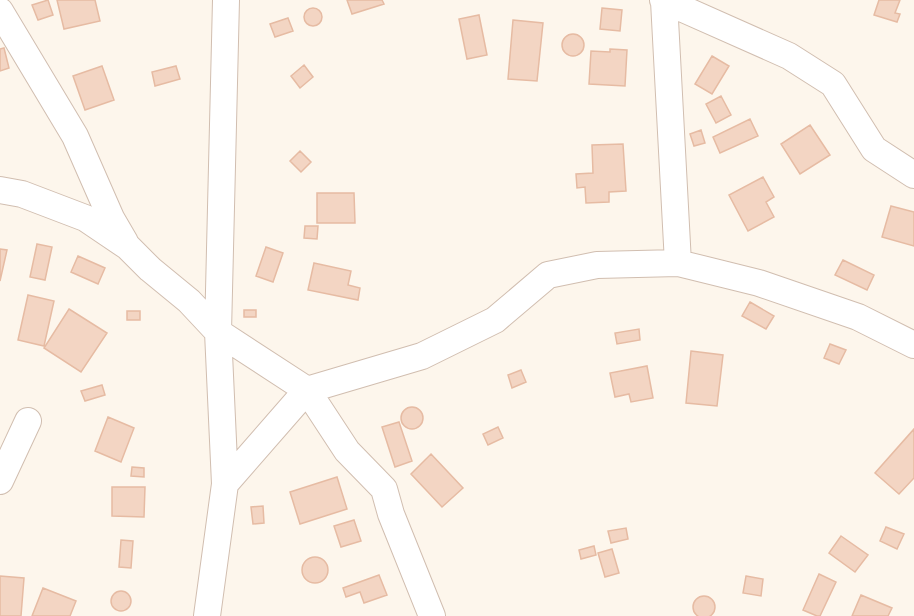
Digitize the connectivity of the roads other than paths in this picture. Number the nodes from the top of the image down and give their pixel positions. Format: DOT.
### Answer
graph roads {
  1 [pos="226,0"];
  2 [pos="663,0"];
  3 [pos="0,11"];
  4 [pos="914,175"];
  5 [pos="0,190"];
  6 [pos="128,247"];
  7 [pos="678,263"];
  8 [pos="218,332"];
  9 [pos="914,345"];
  10 [pos="307,390"];
  11 [pos="27,421"];
  12 [pos="0,481"];
  13 [pos="225,484"];
  14 [pos="207,616"];
  15 [pos="432,616"];
  1 -- 8 [label="street"];
  2 -- 4 [label="street"];
  2 -- 7 [label="street"];
  3 -- 6 [label="street"];
  5 -- 6 [label="street"];
  6 -- 8 [label="street"];
  7 -- 9 [label="street"];
  7 -- 10 [label="street"];
  8 -- 10 [label="street"];
  8 -- 13 [label="street"];
  10 -- 13 [label="street"];
  10 -- 15 [label="street"];
  11 -- 12 [label="street"];
  13 -- 14 [label="street"];
}
